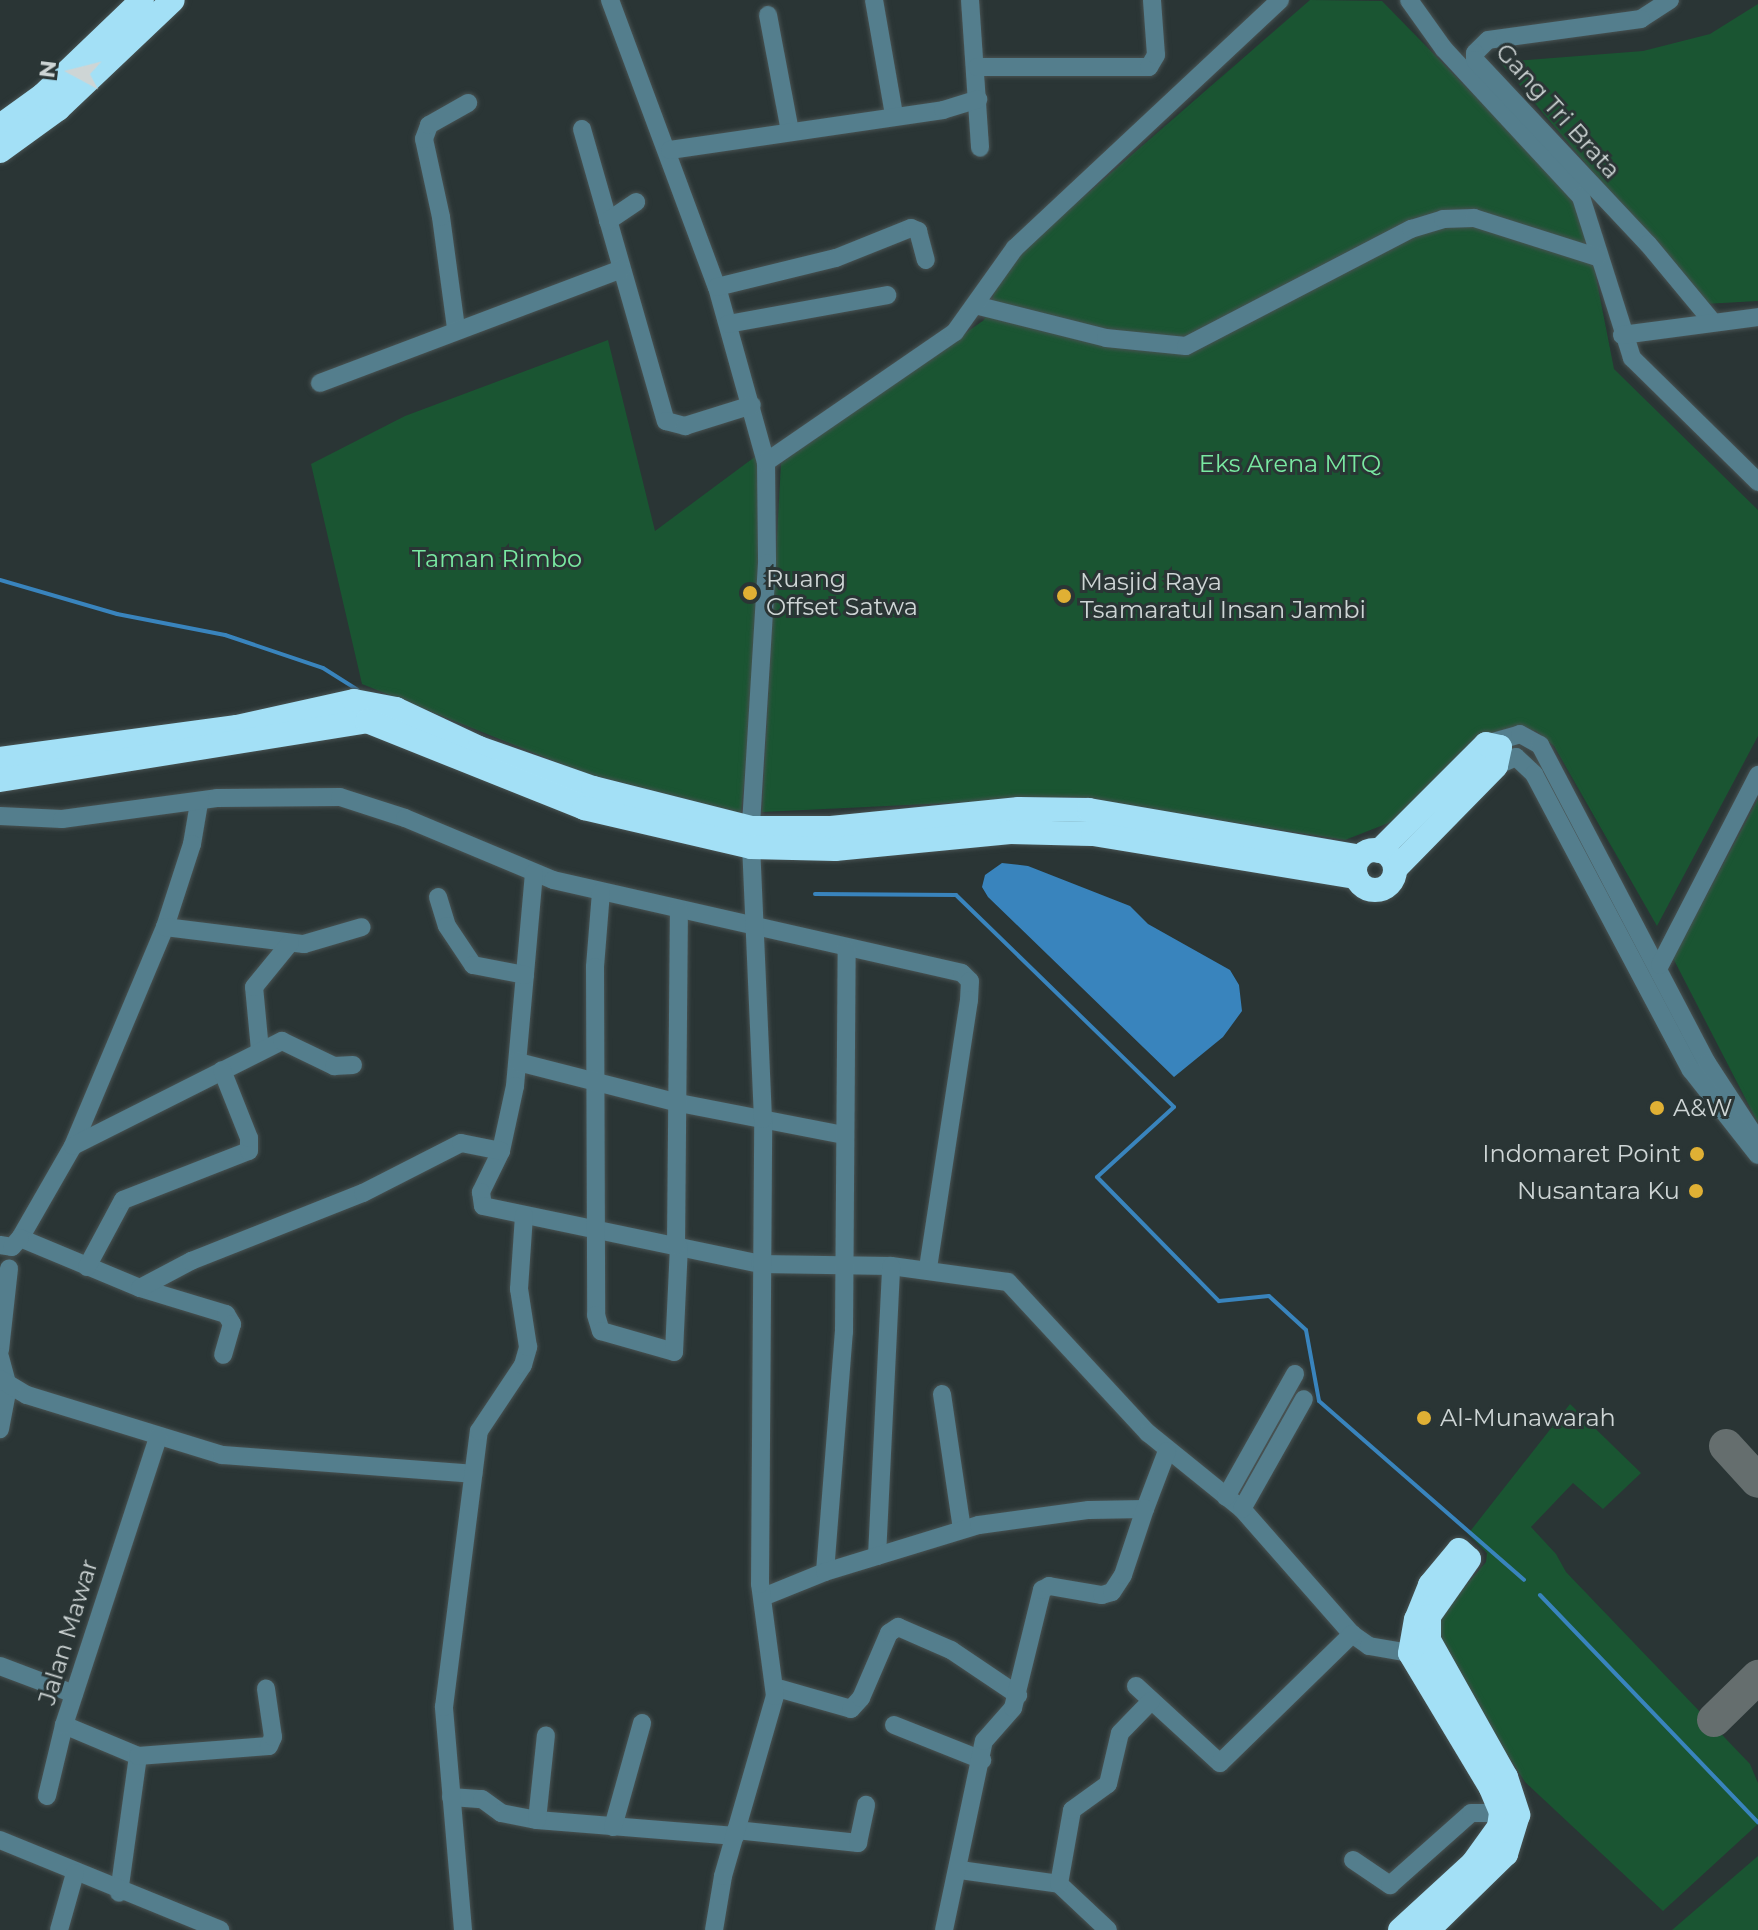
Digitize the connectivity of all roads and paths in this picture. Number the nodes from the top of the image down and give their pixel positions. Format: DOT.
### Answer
graph roads {
  1 [pos="142,0"];
  2 [pos="173,0"];
  3 [pos="610,0"];
  4 [pos="874,0"];
  5 [pos="970,0"];
  6 [pos="1152,0"];
  7 [pos="1280,0"];
  8 [pos="1409,0"];
  9 [pos="1670,0"];
  10 [pos="768,15"];
  11 [pos="977,67"];
  12 [pos="978,99"];
  13 [pos="468,103"];
  14 [pos="894,115"];
  15 [pos="0,126"];
  16 [pos="582,129"];
  17 [pos="790,131"];
  18 [pos="980,148"];
  19 [pos="670,150"];
  20 [pos="0,151"];
  21 [pos="636,202"];
  22 [pos="608,221"];
  23 [pos="1597,257"];
  24 [pos="926,260"];
  25 [pos="621,269"];
  26 [pos="717,287"];
  27 [pos="887,295"];
  28 [pos="975,305"];
  29 [pos="1758,317"];
  30 [pos="1712,321"];
  31 [pos="728,324"];
  32 [pos="456,328"];
  33 [pos="1622,335"];
  34 [pos="320,383"];
  35 [pos="752,405"];
  36 [pos="766,462"];
  37 [pos="1758,482"];
  38 [pos="1491,755"];
  39 [pos="0,759"];
  40 [pos="1758,775"];
  41 [pos="0,780"];
  42 [pos="589,798"];
  43 [pos="199,803"];
  44 [pos="0,816"];
  45 [pos="751,838"];
  46 [pos="534,873"];
  47 [pos="601,892"];
  48 [pos="438,897"];
  49 [pos="679,910"];
  50 [pos="165,927"];
  51 [pos="362,927"];
  52 [pos="756,929"];
  53 [pos="290,943"];
  54 [pos="847,950"];
  55 [pos="1660,965"];
  56 [pos="525,975"];
  57 [pos="260,1050"];
  58 [pos="518,1062"];
  59 [pos="353,1065"];
  60 [pos="1699,1066"];
  61 [pos="222,1070"];
  62 [pos="597,1080"];
  63 [pos="679,1103"];
  64 [pos="763,1119"];
  65 [pos="844,1135"];
  66 [pos="1758,1141"];
  67 [pos="73,1146"];
  68 [pos="501,1151"];
  69 [pos="1758,1155"];
  70 [pos="524,1215"];
  71 [pos="600,1234"];
  72 [pos="20,1238"];
  73 [pos="0,1245"];
  74 [pos="678,1247"];
  75 [pos="760,1264"];
  76 [pos="845,1264"];
  77 [pos="891,1266"];
  78 [pos="87,1267"];
  79 [pos="9,1268"];
  80 [pos="928,1269"];
  81 [pos="140,1288"];
  82 [pos="0,1350"];
  83 [pos="223,1355"];
  84 [pos="0,1357"];
  85 [pos="1295,1374"];
  86 [pos="4,1383"];
  87 [pos="942,1394"];
  88 [pos="1304,1399"];
  89 [pos="0,1429"];
  90 [pos="158,1437"];
  91 [pos="1167,1451"];
  92 [pos="473,1474"];
  93 [pos="1226,1497"];
  94 [pos="1145,1509"];
  95 [pos="1242,1509"];
  96 [pos="962,1530"];
  97 [pos="877,1556"];
  98 [pos="825,1572"];
  99 [pos="763,1597"];
  100 [pos="1352,1634"];
  101 [pos="1410,1653"];
  102 [pos="0,1666"];
  103 [pos="1136,1686"];
  104 [pos="774,1687"];
  105 [pos="266,1689"];
  106 [pos="74,1694"];
  107 [pos="1018,1695"];
  108 [pos="1151,1701"];
  109 [pos="1451,1701"];
  110 [pos="642,1723"];
  111 [pos="64,1725"];
  112 [pos="894,1725"];
  113 [pos="546,1735"];
  114 [pos="138,1756"];
  115 [pos="982,1760"];
  116 [pos="47,1796"];
  117 [pos="451,1797"];
  118 [pos="866,1805"];
  119 [pos="1510,1813"];
  120 [pos="537,1820"];
  121 [pos="613,1827"];
  122 [pos="736,1833"];
  123 [pos="0,1840"];
  124 [pos="1353,1860"];
  125 [pos="960,1870"];
  126 [pos="75,1873"];
  127 [pos="1059,1884"];
  128 [pos="119,1893"];
  129 [pos="178,1923"];
  130 [pos="59,1930"];
  131 [pos="220,1930"];
  132 [pos="463,1930"];
  133 [pos="714,1930"];
  134 [pos="944,1930"];
  135 [pos="1108,1930"];
  136 [pos="1400,1930"];
  137 [pos="1428,1930"];
  1 -- 15 [label="highway"];
  2 -- 20 [label="highway"];
  3 -- 19 [label="street"];
  4 -- 14 [label="street"];
  5 -- 11 [label="street"];
  6 -- 11 [label="street"];
  7 -- 28 [label="street"];
  8 -- 23 [label="street"];
  9 -- 30 [label="street, Gang Tri Brata"];
  10 -- 17 [label="street"];
  11 -- 12 [label="street"];
  12 -- 14 [label="street"];
  12 -- 18 [label="street"];
  13 -- 32 [label="street"];
  14 -- 17 [label="street"];
  16 -- 22 [label="street"];
  17 -- 19 [label="street"];
  19 -- 26 [label="street"];
  21 -- 22 [label="street"];
  22 -- 25 [label="street"];
  23 -- 28 [label="street"];
  23 -- 33 [label="street"];
  24 -- 26 [label="street"];
  25 -- 32 [label="street"];
  25 -- 35 [label="street"];
  26 -- 31 [label="street"];
  27 -- 31 [label="street"];
  28 -- 36 [label="street"];
  29 -- 30 [label="street"];
  30 -- 33 [label="street"];
  31 -- 35 [label="street"];
  32 -- 34 [label="street"];
  33 -- 37 [label="street"];
  35 -- 36 [label="street"];
  36 -- 45 [label="street"];
  38 -- 45 [label="highway"];
  38 -- 55 [label="street"];
  38 -- 60 [label="street"];
  39 -- 42 [label="highway"];
  40 -- 55 [label="street"];
  41 -- 42 [label="highway"];
  42 -- 45 [label="highway"];
  43 -- 44 [label="street"];
  43 -- 46 [label="street"];
  43 -- 50 [label="street"];
  45 -- 52 [label="street"];
  46 -- 47 [label="street"];
  46 -- 56 [label="street"];
  47 -- 49 [label="street"];
  47 -- 62 [label="street"];
  48 -- 56 [label="street"];
  49 -- 52 [label="street"];
  49 -- 63 [label="street"];
  50 -- 53 [label="street"];
  50 -- 67 [label="street"];
  51 -- 53 [label="street"];
  52 -- 54 [label="street"];
  52 -- 64 [label="street"];
  53 -- 57 [label="street"];
  54 -- 65 [label="street"];
  54 -- 80 [label="street"];
  55 -- 60 [label="street"];
  56 -- 58 [label="street"];
  57 -- 59 [label="street"];
  57 -- 61 [label="street"];
  58 -- 62 [label="street"];
  58 -- 68 [label="street"];
  60 -- 66 [label="street"];
  60 -- 69 [label="street"];
  61 -- 67 [label="street"];
  61 -- 78 [label="street"];
  62 -- 63 [label="street"];
  62 -- 71 [label="street"];
  63 -- 64 [label="street"];
  63 -- 74 [label="street"];
  64 -- 65 [label="street"];
  64 -- 75 [label="street"];
  65 -- 76 [label="street"];
  67 -- 72 [label="street"];
  68 -- 70 [label="street"];
  68 -- 81 [label="street"];
  70 -- 71 [label="street"];
  70 -- 92 [label="street"];
  71 -- 74 [label="street"];
  71 -- 74 [label="street"];
  72 -- 73 [label="street"];
  72 -- 78 [label="street"];
  74 -- 75 [label="street"];
  75 -- 76 [label="street"];
  75 -- 99 [label="street"];
  76 -- 77 [label="street"];
  76 -- 98 [label="street"];
  77 -- 80 [label="street"];
  77 -- 97 [label="street"];
  78 -- 81 [label="street"];
  79 -- 82 [label="street"];
  80 -- 91 [label="street"];
  81 -- 83 [label="street"];
  84 -- 86 [label="street"];
  85 -- 93 [label="street"];
  86 -- 89 [label="street"];
  86 -- 90 [label="street"];
  87 -- 96 [label="street"];
  88 -- 95 [label="street"];
  90 -- 92 [label="street"];
  90 -- 106 [label="street, Jalan Mawar"];
  91 -- 93 [label="street"];
  91 -- 94 [label="street"];
  92 -- 117 [label="street"];
  93 -- 95 [label="street"];
  94 -- 96 [label="street"];
  94 -- 107 [label="street"];
  95 -- 100 [label="street"];
  96 -- 97 [label="street"];
  97 -- 98 [label="street"];
  98 -- 99 [label="street"];
  99 -- 104 [label="street"];
  100 -- 101 [label="street"];
  100 -- 108 [label="street"];
  101 -- 109 [label="highway"];
  101 -- 109 [label="highway"];
  102 -- 106 [label="street"];
  103 -- 108 [label="street"];
  104 -- 107 [label="street"];
  104 -- 122 [label="street"];
  105 -- 114 [label="street"];
  106 -- 111 [label="street, Jalan Mawar"];
  107 -- 115 [label="street"];
  108 -- 127 [label="street"];
  109 -- 119 [label="highway"];
  110 -- 121 [label="street"];
  111 -- 114 [label="street, Jalan Mawar"];
  111 -- 116 [label="street"];
  112 -- 115 [label="street"];
  113 -- 120 [label="street"];
  114 -- 128 [label="street"];
  115 -- 125 [label="street"];
  117 -- 120 [label="street"];
  117 -- 132 [label="street"];
  118 -- 122 [label="street"];
  119 -- 124 [label="street"];
  119 -- 136 [label="highway"];
  119 -- 137 [label="highway"];
  120 -- 121 [label="street"];
  121 -- 122 [label="street"];
  122 -- 133 [label="street"];
  123 -- 126 [label="street"];
  125 -- 127 [label="street"];
  125 -- 134 [label="street"];
  126 -- 128 [label="street"];
  126 -- 130 [label="street"];
  127 -- 135 [label="street"];
  128 -- 129 [label="street"];
  129 -- 131 [label="street"];
}
